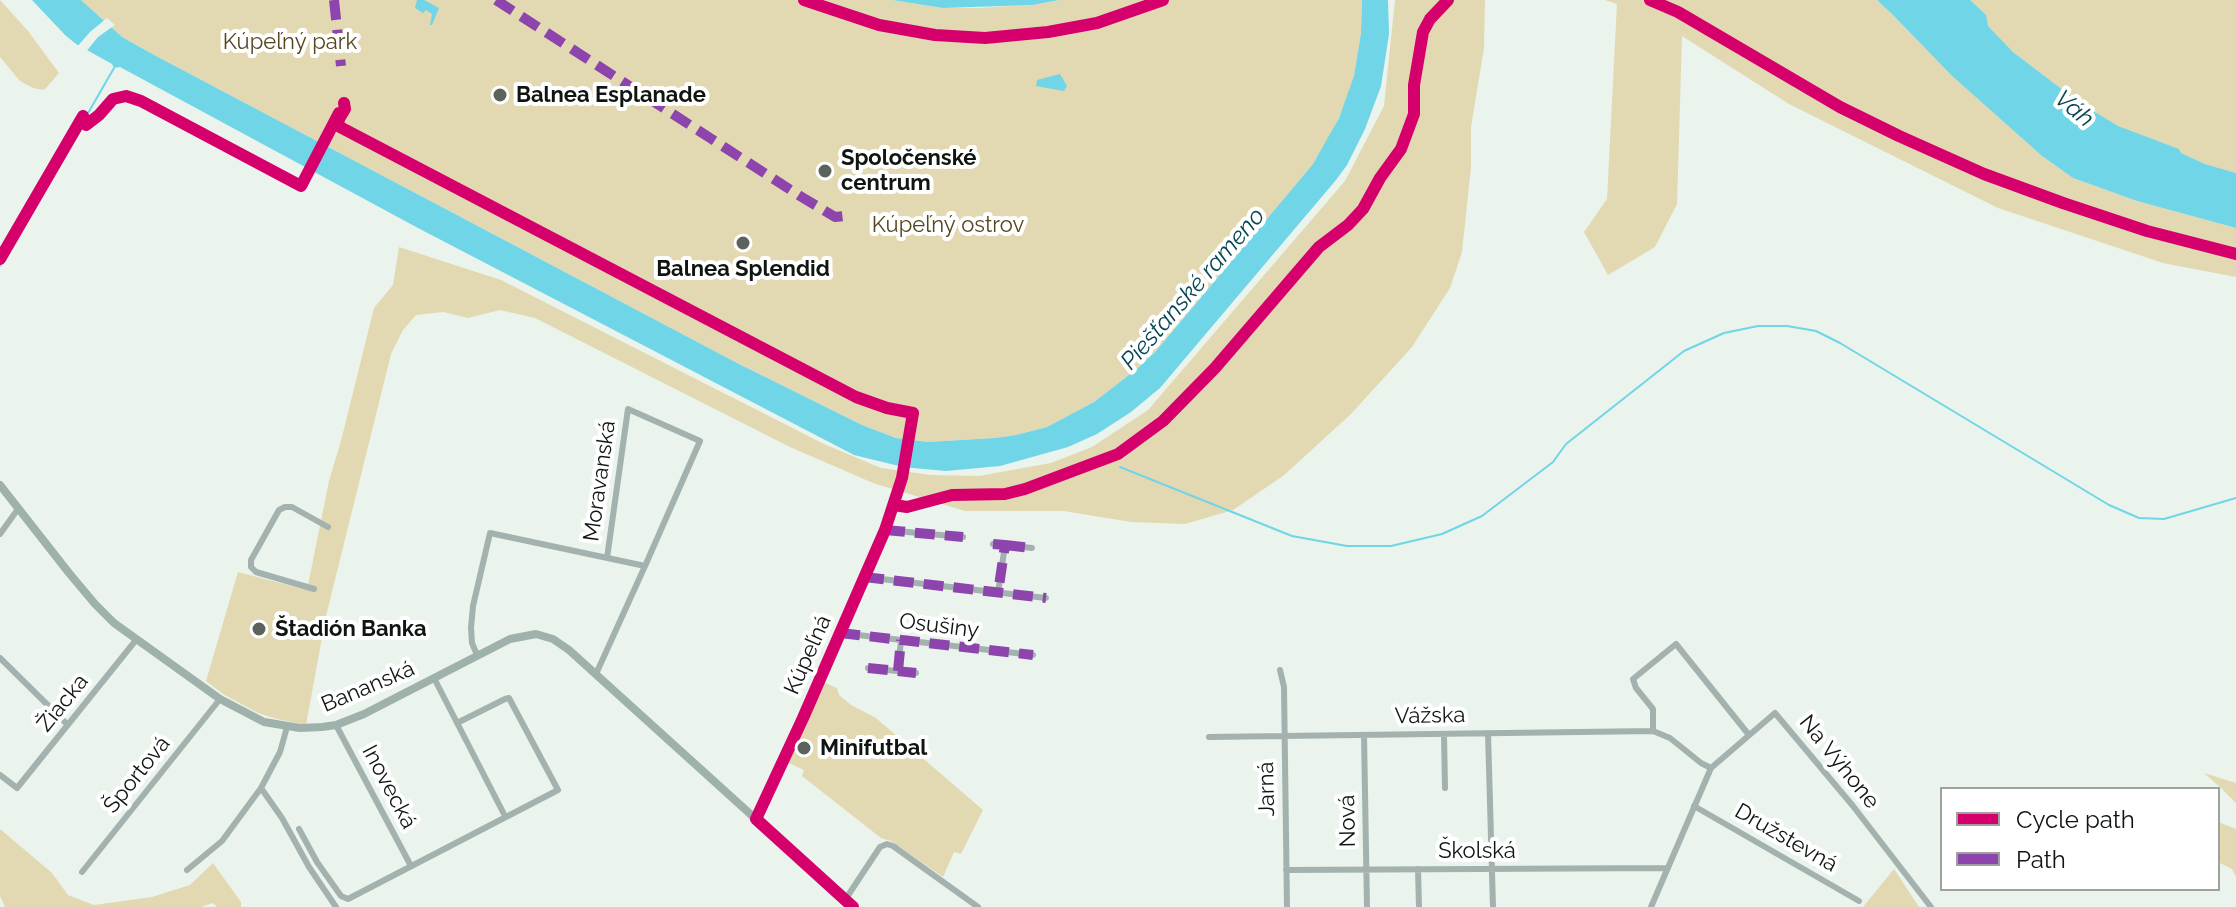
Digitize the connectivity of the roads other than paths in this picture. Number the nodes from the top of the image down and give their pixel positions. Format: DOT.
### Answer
graph roads {
  1 [pos="0,485"];
  2 [pos="894,505"];
  3 [pos="18,509"];
  4 [pos="328,527"];
  5 [pos="885,530"];
  6 [pos="0,534"];
  7 [pos="931,534"];
  8 [pos="963,537"];
  9 [pos="930,544"];
  10 [pos="993,544"];
  11 [pos="1005,545"];
  12 [pos="1032,548"];
  13 [pos="607,558"];
  14 [pos="645,566"];
  15 [pos="864,577"];
  16 [pos="314,589"];
  17 [pos="998,593"];
  18 [pos="1046,598"];
  19 [pos="840,633"];
  20 [pos="136,640"];
  21 [pos="901,640"];
  22 [pos="477,655"];
  23 [pos="1033,655"];
  24 [pos="0,658"];
  25 [pos="868,668"];
  26 [pos="1280,670"];
  27 [pos="898,671"];
  28 [pos="916,673"];
  29 [pos="596,674"];
  30 [pos="434,678"];
  31 [pos="220,699"];
  32 [pos="457,723"];
  33 [pos="68,725"];
  34 [pos="336,725"];
  35 [pos="287,727"];
  36 [pos="1653,731"];
  37 [pos="1488,733"];
  38 [pos="1444,734"];
  39 [pos="1364,735"];
  40 [pos="1749,735"];
  41 [pos="1284,736"];
  42 [pos="1209,737"];
  43 [pos="1711,768"];
  44 [pos="0,775"];
  45 [pos="261,788"];
  46 [pos="1445,788"];
  47 [pos="1694,806"];
  48 [pos="505,816"];
  49 [pos="756,819"];
  50 [pos="299,829"];
  51 [pos="411,866"];
  52 [pos="1668,868"];
  53 [pos="1367,869"];
  54 [pos="1418,869"];
  55 [pos="187,870"];
  56 [pos="1286,870"];
  57 [pos="1492,870"];
  58 [pos="82,872"];
  59 [pos="845,900"];
  60 [pos="1859,901"];
  61 [pos="336,907"];
  62 [pos="853,907"];
  63 [pos="978,907"];
  64 [pos="1287,907"];
  65 [pos="1367,907"];
  66 [pos="1419,907"];
  67 [pos="1493,907"];
  68 [pos="1651,907"];
  69 [pos="1931,907"];
  1 -- 3 [label="main road, Bananská"];
  2 -- 5 [label="street, Kúpeľná"];
  3 -- 6 [label="street"];
  3 -- 20 [label="main road, Bananská"];
  4 -- 16 [label="street"];
  5 -- 7 [label="street"];
  5 -- 15 [label="street, Kúpeľná"];
  7 -- 8 [label="street"];
  7 -- 9 [label="street"];
  10 -- 11 [label="street"];
  11 -- 12 [label="street"];
  11 -- 17 [label="street"];
  13 -- 14 [label="street, Moravanská"];
  13 -- 14 [label="street, Moravanská"];
  13 -- 22 [label="street, Moravanská"];
  14 -- 29 [label="street"];
  15 -- 17 [label="street"];
  15 -- 19 [label="street, Kúpeľná"];
  17 -- 18 [label="street"];
  19 -- 21 [label="street, Osušiny"];
  19 -- 49 [label="street, Kúpeľná"];
  20 -- 31 [label="main road, Bananská"];
  20 -- 33 [label="street, Žiacka"];
  21 -- 23 [label="street, Osušiny"];
  21 -- 27 [label="street"];
  22 -- 29 [label="main road, Bananská"];
  22 -- 30 [label="main road, Bananská"];
  24 -- 33 [label="street"];
  25 -- 27 [label="street"];
  26 -- 41 [label="street, Jarná"];
  27 -- 28 [label="street"];
  29 -- 49 [label="main road, Bananská"];
  30 -- 32 [label="street"];
  30 -- 34 [label="main road, Bananská"];
  31 -- 35 [label="main road, Bananská"];
  31 -- 58 [label="street, Športová"];
  32 -- 48 [label="street"];
  32 -- 48 [label="street"];
  33 -- 44 [label="street, Žiacka"];
  34 -- 35 [label="main road, Bananská"];
  34 -- 51 [label="street, Inovecká"];
  35 -- 45 [label="street"];
  36 -- 37 [label="street, Vážska"];
  36 -- 40 [label="street"];
  36 -- 43 [label="street"];
  37 -- 38 [label="street, Vážska"];
  37 -- 57 [label="street"];
  38 -- 39 [label="street, Vážska"];
  38 -- 46 [label="street"];
  39 -- 41 [label="street, Vážska"];
  39 -- 53 [label="street, Nová"];
  40 -- 43 [label="street, Na Výhone"];
  40 -- 69 [label="street, Na Výhone"];
  41 -- 42 [label="street, Vážska"];
  41 -- 56 [label="street, Jarná"];
  43 -- 47 [label="street, Na Výhone"];
  45 -- 55 [label="street"];
  45 -- 61 [label="street"];
  47 -- 52 [label="street, Na Výhone"];
  47 -- 60 [label="street, Družstevná"];
  48 -- 51 [label="street"];
  49 -- 59 [label="main road, Bananská"];
  50 -- 51 [label="street"];
  52 -- 57 [label="street, Školská"];
  52 -- 68 [label="street, Na Výhone"];
  53 -- 54 [label="street, Školská"];
  53 -- 56 [label="street, Školská"];
  53 -- 65 [label="street, Nová"];
  54 -- 57 [label="street, Školská"];
  54 -- 66 [label="street"];
  56 -- 64 [label="street, Jarná"];
  57 -- 67 [label="street"];
  59 -- 62 [label="main road, Bananská"];
  59 -- 63 [label="street"];
}
